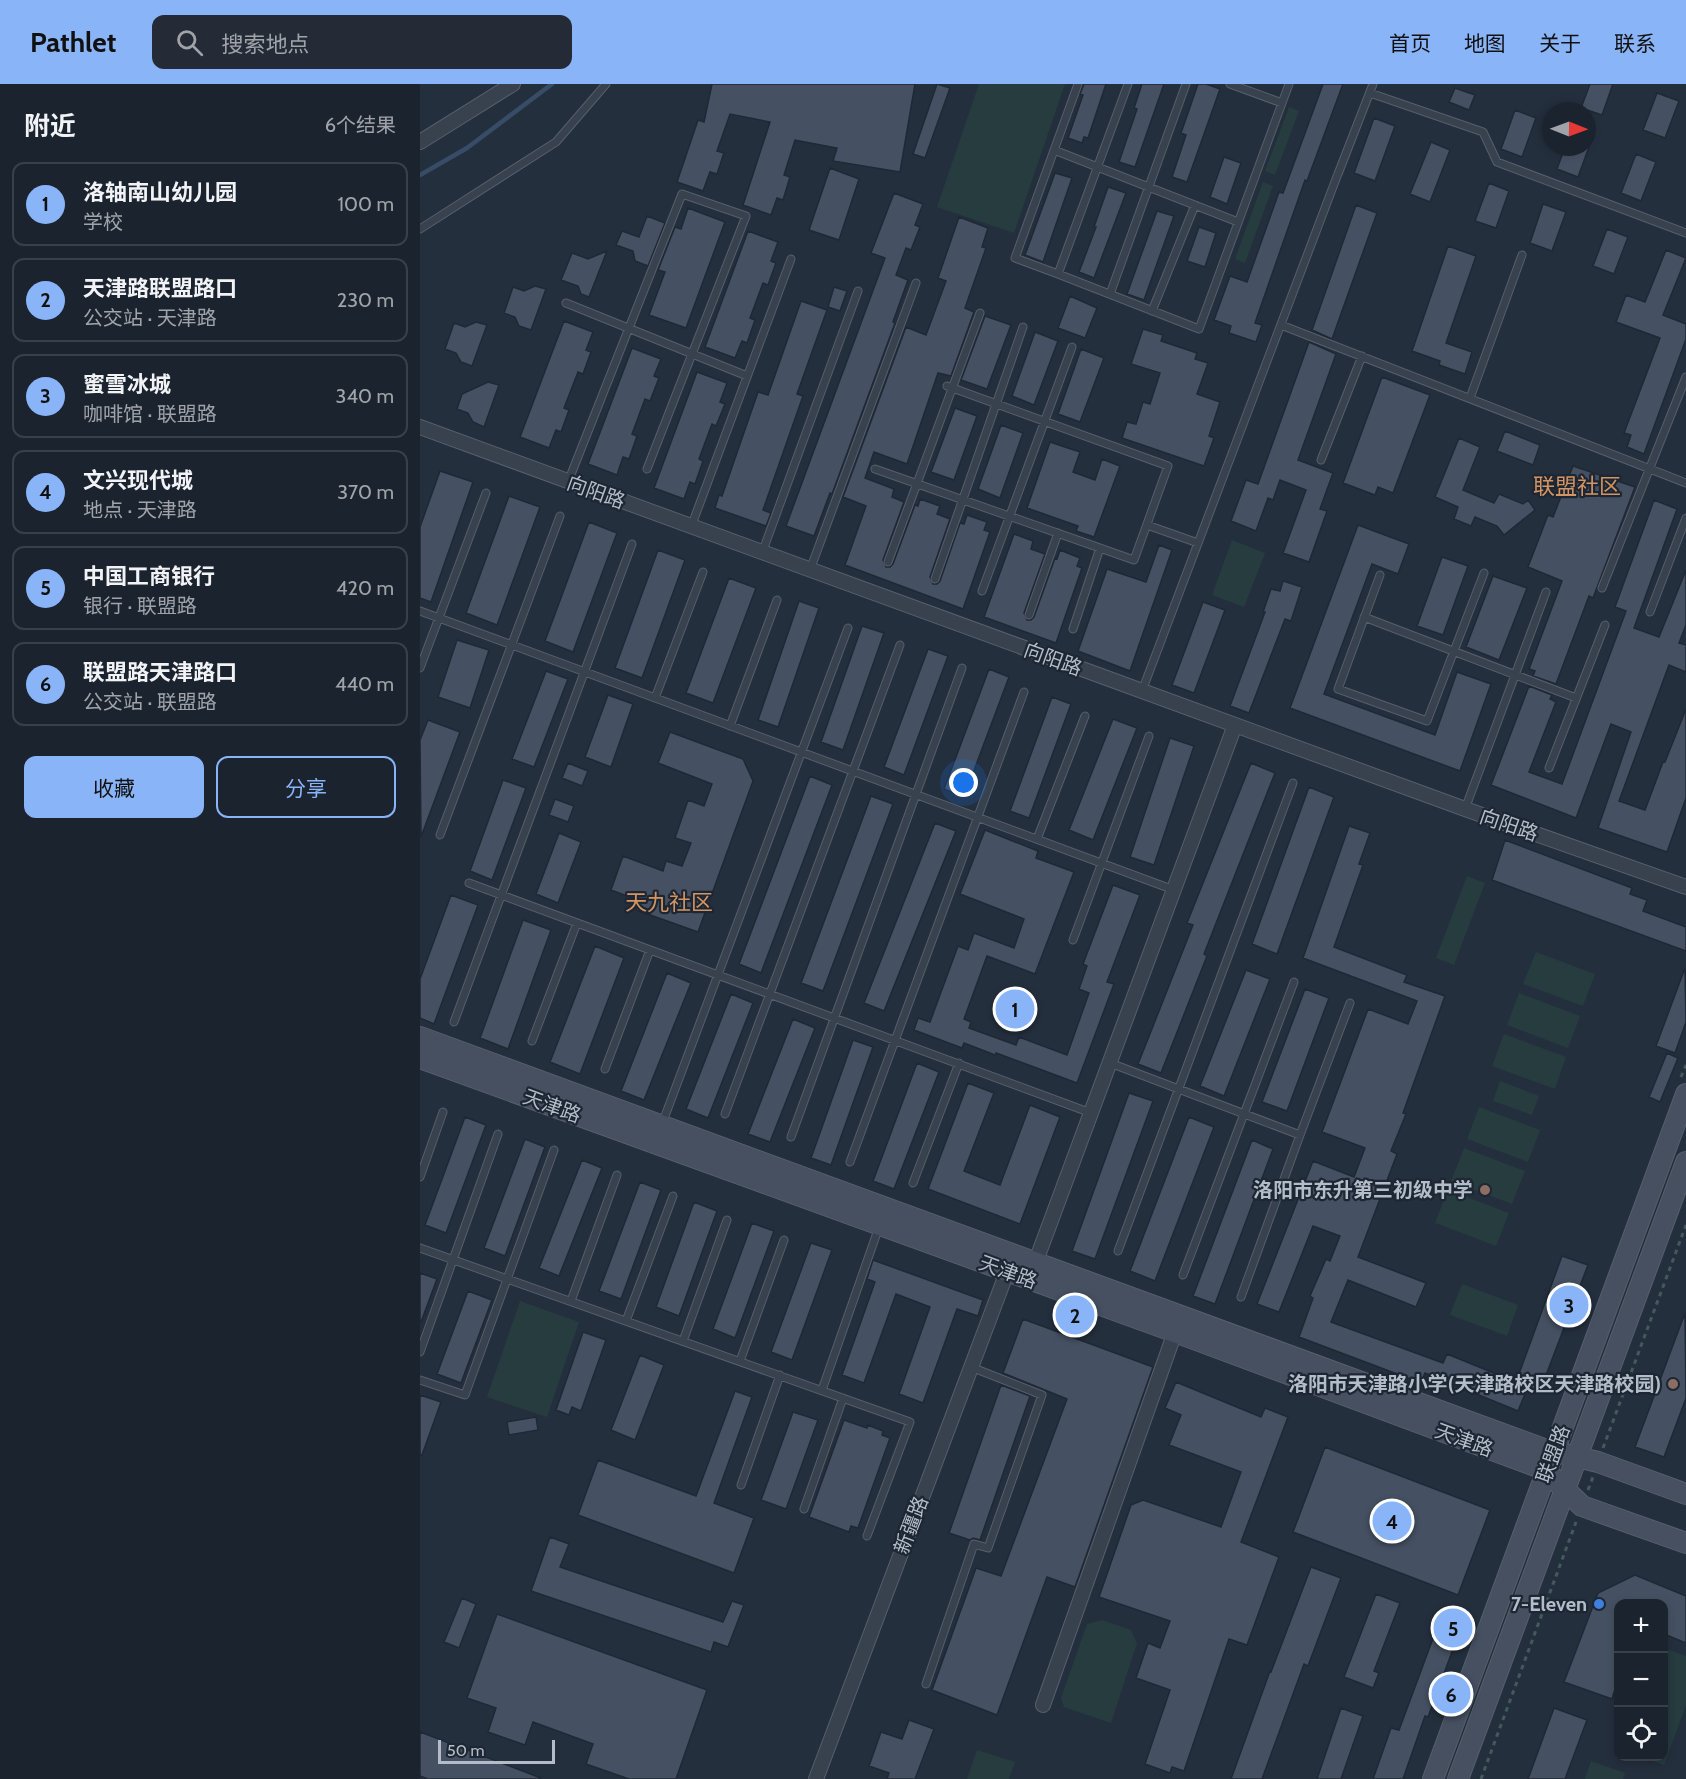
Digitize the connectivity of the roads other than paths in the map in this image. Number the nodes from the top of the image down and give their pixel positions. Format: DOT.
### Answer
graph roads {
  1 [pos="513,84"];
  2 [pos="606,84"];
  3 [pos="1078,84"];
  4 [pos="1128,84"];
  5 [pos="1186,84"];
  6 [pos="1230,84"];
  7 [pos="1288,84"];
  8 [pos="1373,84"];
  9 [pos="1370,93"];
  10 [pos="1282,102"];
  11 [pos="420,142"];
  12 [pos="1054,150"];
  13 [pos="1097,167"];
  14 [pos="1149,187"];
  15 [pos="1194,205"];
  16 [pos="1238,222"];
  17 [pos="420,229"];
  18 [pos="1686,233"];
  19 [pos="1522,255"];
  20 [pos="791,260"];
  21 [pos="1058,274"];
  22 [pos="916,283"];
  23 [pos="858,291"];
  24 [pos="1110,294"];
  25 [pos="566,303"];
  26 [pos="1152,311"];
  27 [pos="980,313"];
  28 [pos="1281,325"];
  29 [pos="1023,327"];
  30 [pos="628,328"];
  31 [pos="1072,347"];
  32 [pos="692,354"];
  33 [pos="1362,357"];
  34 [pos="747,376"];
  35 [pos="1686,376"];
  36 [pos="950,387"];
  37 [pos="1470,399"];
  38 [pos="996,404"];
  39 [pos="1045,421"];
  40 [pos="420,428"];
  41 [pos="1321,460"];
  42 [pos="1650,468"];
  43 [pos="647,469"];
  44 [pos="875,469"];
  45 [pos="568,482"];
  46 [pos="1686,483"];
  47 [pos="917,484"];
  48 [pos="486,493"];
  49 [pos="963,500"];
  50 [pos="560,516"];
  51 [pos="1009,516"];
  52 [pos="1686,518"];
  53 [pos="1147,525"];
  54 [pos="691,526"];
  55 [pos="1058,533"];
  56 [pos="1198,543"];
  57 [pos="632,544"];
  58 [pos="1100,548"];
  59 [pos="762,553"];
  60 [pos="888,562"];
  61 [pos="810,570"];
  62 [pos="703,572"];
  63 [pos="1484,573"];
  64 [pos="1380,575"];
  65 [pos="935,579"];
  66 [pos="1602,588"];
  67 [pos="982,591"];
  68 [pos="1546,592"];
  69 [pos="777,600"];
  70 [pos="420,611"];
  71 [pos="1650,612"];
  72 [pos="1029,615"];
  73 [pos="1364,617"];
  74 [pos="439,618"];
  75 [pos="1605,625"];
  76 [pos="848,628"];
  77 [pos="1073,629"];
  78 [pos="512,645"];
  79 [pos="900,645"];
  80 [pos="1454,652"];
  81 [pos="420,668"];
  82 [pos="962,668"];
  83 [pos="584,672"];
  84 [pos="1515,675"];
  85 [pos="1142,691"];
  86 [pos="1024,692"];
  87 [pos="655,698"];
  88 [pos="1576,698"];
  89 [pos="1085,716"];
  90 [pos="1235,725"];
  91 [pos="730,726"];
  92 [pos="1149,736"];
  93 [pos="802,752"];
  94 [pos="1550,768"];
  95 [pos="853,771"];
  96 [pos="1293,783"];
  97 [pos="916,794"];
  98 [pos="1465,809"];
  99 [pos="978,817"];
  100 [pos="440,835"];
  101 [pos="1037,839"];
  102 [pos="1102,863"];
  103 [pos="469,883"];
  104 [pos="1686,887"];
  105 [pos="1174,890"];
  106 [pos="501,895"];
  107 [pos="577,923"];
  108 [pos="1073,940"];
  109 [pos="650,950"];
  110 [pos="718,975"];
  111 [pos="1294,982"];
  112 [pos="770,994"];
  113 [pos="1350,1003"];
  114 [pos="835,1018"];
  115 [pos="454,1022"];
  116 [pos="420,1037"];
  117 [pos="895,1040"];
  118 [pos="532,1041"];
  119 [pos="420,1058"];
  120 [pos="1110,1063"];
  121 [pos="959,1064"];
  122 [pos="604,1069"];
  123 [pos="1179,1089"];
  124 [pos="1686,1094"];
  125 [pos="443,1112"];
  126 [pos="1091,1113"];
  127 [pos="725,1114"];
  128 [pos="1244,1114"];
  129 [pos="498,1134"];
  130 [pos="658,1134"];
  131 [pos="1300,1135"];
  132 [pos="791,1137"];
  133 [pos="554,1150"];
  134 [pos="850,1162"];
  135 [pos="1686,1162"];
  136 [pos="617,1175"];
  137 [pos="420,1177"];
  138 [pos="913,1183"];
  139 [pos="673,1196"];
  140 [pos="883,1216"];
  141 [pos="727,1220"];
  142 [pos="784,1240"];
  143 [pos="420,1248"];
  144 [pos="1118,1251"];
  145 [pos="454,1260"];
  146 [pos="1032,1271"];
  147 [pos="1007,1272"];
  148 [pos="1183,1275"];
  149 [pos="507,1279"];
  150 [pos="1241,1297"];
  151 [pos="571,1301"];
  152 [pos="626,1321"];
  153 [pos="1175,1332"];
  154 [pos="683,1341"];
  155 [pos="420,1352"];
  156 [pos="740,1361"];
  157 [pos="971,1367"];
  158 [pos="780,1376"];
  159 [pos="420,1380"];
  160 [pos="822,1390"];
  161 [pos="843,1398"];
  162 [pos="1554,1452"];
  163 [pos="1576,1456"];
  164 [pos="1547,1472"];
  165 [pos="741,1485"];
  166 [pos="1565,1490"];
  167 [pos="1686,1494"];
  168 [pos="804,1509"];
  169 [pos="867,1536"];
  170 [pos="1686,1543"];
  171 [pos="926,1684"];
  172 [pos="1043,1705"];
  173 [pos="816,1779"];
  174 [pos="1433,1779"];
  175 [pos="1458,1779"];
  1 -- 11 [label="street"];
  2 -- 17 [label="lane"];
  3 -- 12 [label="lane"];
  4 -- 13 [label="lane"];
  5 -- 14 [label="lane"];
  6 -- 10 [label="lane"];
  7 -- 10 [label="lane"];
  8 -- 9 [label="lane"];
  9 -- 18 [label="lane"];
  9 -- 28 [label="lane"];
  10 -- 16 [label="lane"];
  12 -- 13 [label="lane"];
  12 -- 21 [label="lane"];
  13 -- 14 [label="lane"];
  13 -- 21 [label="lane"];
  14 -- 15 [label="lane"];
  14 -- 24 [label="lane"];
  15 -- 16 [label="lane"];
  15 -- 26 [label="lane"];
  16 -- 26 [label="lane"];
  19 -- 37 [label="lane"];
  20 -- 34 [label="lane"];
  21 -- 24 [label="lane"];
  22 -- 61 [label="lane"];
  23 -- 59 [label="lane"];
  24 -- 26 [label="lane"];
  25 -- 30 [label="lane"];
  27 -- 36 [label="lane"];
  28 -- 33 [label="lane"];
  28 -- 56 [label="lane"];
  29 -- 38 [label="lane"];
  30 -- 32 [label="lane"];
  30 -- 32 [label="lane"];
  30 -- 45 [label="lane"];
  31 -- 39 [label="lane"];
  32 -- 34 [label="lane"];
  32 -- 43 [label="lane"];
  33 -- 37 [label="lane"];
  33 -- 41 [label="lane"];
  34 -- 54 [label="lane"];
  35 -- 42 [label="lane"];
  36 -- 38 [label="lane"];
  36 -- 47 [label="lane"];
  37 -- 42 [label="lane"];
  38 -- 39 [label="lane"];
  38 -- 49 [label="lane"];
  39 -- 51 [label="lane"];
  39 -- 53 [label="lane"];
  40 -- 45 [label="street, 向阳路"];
  42 -- 46 [label="lane"];
  42 -- 66 [label="lane"];
  44 -- 47 [label="lane"];
  45 -- 54 [label="street, 向阳路"];
  47 -- 49 [label="lane"];
  47 -- 60 [label="lane"];
  48 -- 74 [label="lane"];
  49 -- 51 [label="lane"];
  49 -- 65 [label="lane"];
  50 -- 78 [label="lane"];
  51 -- 55 [label="lane"];
  51 -- 67 [label="lane"];
  52 -- 71 [label="lane"];
  53 -- 56 [label="lane"];
  53 -- 58 [label="lane"];
  54 -- 59 [label="street, 向阳路"];
  55 -- 58 [label="lane"];
  55 -- 72 [label="lane"];
  56 -- 85 [label="lane"];
  57 -- 83 [label="lane"];
  58 -- 77 [label="lane"];
  59 -- 61 [label="street, 向阳路"];
  61 -- 85 [label="street, 向阳路"];
  62 -- 87 [label="lane"];
  63 -- 80 [label="lane"];
  64 -- 73 [label="lane"];
  68 -- 84 [label="lane"];
  69 -- 91 [label="lane"];
  70 -- 74 [label="lane"];
  73 -- 80 [label="lane"];
  73 -- 80 [label="lane"];
  74 -- 78 [label="lane"];
  74 -- 81 [label="lane"];
  75 -- 88 [label="lane"];
  76 -- 93 [label="lane"];
  78 -- 83 [label="lane"];
  78 -- 100 [label="lane"];
  79 -- 95 [label="lane"];
  80 -- 84 [label="lane"];
  82 -- 97 [label="lane"];
  83 -- 87 [label="lane"];
  83 -- 106 [label="lane"];
  84 -- 88 [label="lane"];
  84 -- 98 [label="lane"];
  85 -- 90 [label="street, 向阳路"];
  86 -- 99 [label="lane"];
  87 -- 91 [label="lane"];
  88 -- 94 [label="lane"];
  89 -- 101 [label="lane"];
  90 -- 98 [label="street, 向阳路"];
  90 -- 105 [label="street"];
  91 -- 93 [label="lane"];
  92 -- 102 [label="lane"];
  93 -- 95 [label="lane"];
  93 -- 110 [label="lane"];
  95 -- 97 [label="lane"];
  95 -- 112 [label="lane"];
  96 -- 123 [label="lane"];
  97 -- 99 [label="lane"];
  97 -- 114 [label="lane"];
  98 -- 104 [label="street, 向阳路"];
  99 -- 101 [label="lane"];
  99 -- 117 [label="lane"];
  101 -- 102 [label="lane"];
  102 -- 105 [label="lane"];
  102 -- 108 [label="lane"];
  103 -- 106 [label="lane"];
  105 -- 120 [label="street"];
  106 -- 107 [label="lane"];
  106 -- 115 [label="lane"];
  107 -- 109 [label="lane"];
  107 -- 118 [label="lane"];
  109 -- 110 [label="lane"];
  109 -- 122 [label="lane"];
  110 -- 112 [label="lane"];
  110 -- 130 [label="lane"];
  111 -- 128 [label="lane"];
  112 -- 114 [label="lane"];
  112 -- 127 [label="lane"];
  113 -- 131 [label="lane"];
  114 -- 117 [label="lane"];
  114 -- 132 [label="lane"];
  116 -- 130 [label="main road, 天津路"];
  117 -- 121 [label="lane"];
  117 -- 134 [label="lane"];
  119 -- 130 [label="main road, 天津路"];
  120 -- 123 [label="lane"];
  120 -- 126 [label="street"];
  121 -- 126 [label="lane"];
  121 -- 138 [label="lane"];
  123 -- 128 [label="lane"];
  123 -- 144 [label="lane"];
  124 -- 162 [label="main road, 联盟路"];
  125 -- 137 [label="lane"];
  126 -- 146 [label="street"];
  128 -- 131 [label="lane"];
  128 -- 148 [label="lane"];
  129 -- 145 [label="lane"];
  130 -- 140 [label="main road, 天津路"];
  131 -- 150 [label="lane"];
  133 -- 149 [label="lane"];
  135 -- 163 [label="main road, 联盟路"];
  136 -- 151 [label="lane"];
  139 -- 152 [label="lane"];
  140 -- 146 [label="main road, 天津路"];
  140 -- 147 [label="main road, 天津路"];
  140 -- 160 [label="lane"];
  141 -- 154 [label="lane"];
  142 -- 156 [label="lane"];
  143 -- 145 [label="lane"];
  145 -- 149 [label="lane"];
  145 -- 155 [label="lane"];
  146 -- 147 [label="main road, 天津路"];
  146 -- 153 [label="main road, 天津路"];
  146 -- 162 [label="main road, 天津路"];
  147 -- 157 [label="street, 新疆路"];
  149 -- 151 [label="lane"];
  149 -- 159 [label="lane"];
  151 -- 152 [label="lane"];
  152 -- 154 [label="lane"];
  153 -- 164 [label="main road, 天津路"];
  153 -- 172 [label="street"];
  154 -- 156 [label="lane"];
  156 -- 158 [label="lane"];
  157 -- 171 [label="lane"];
  157 -- 173 [label="street, 新疆路"];
  158 -- 160 [label="lane"];
  158 -- 165 [label="lane"];
  160 -- 161 [label="lane"];
  161 -- 168 [label="lane"];
  161 -- 169 [label="lane"];
  162 -- 163 [label="main road, 天津路"];
  162 -- 164 [label="main road, 联盟路"];
  163 -- 166 [label="main road, 联盟路"];
  163 -- 167 [label="main road, 天津路"];
  164 -- 166 [label="main road, 天津路"];
  164 -- 174 [label="main road, 联盟路"];
  166 -- 170 [label="main road, 天津路"];
  166 -- 175 [label="main road, 联盟路"];
}
